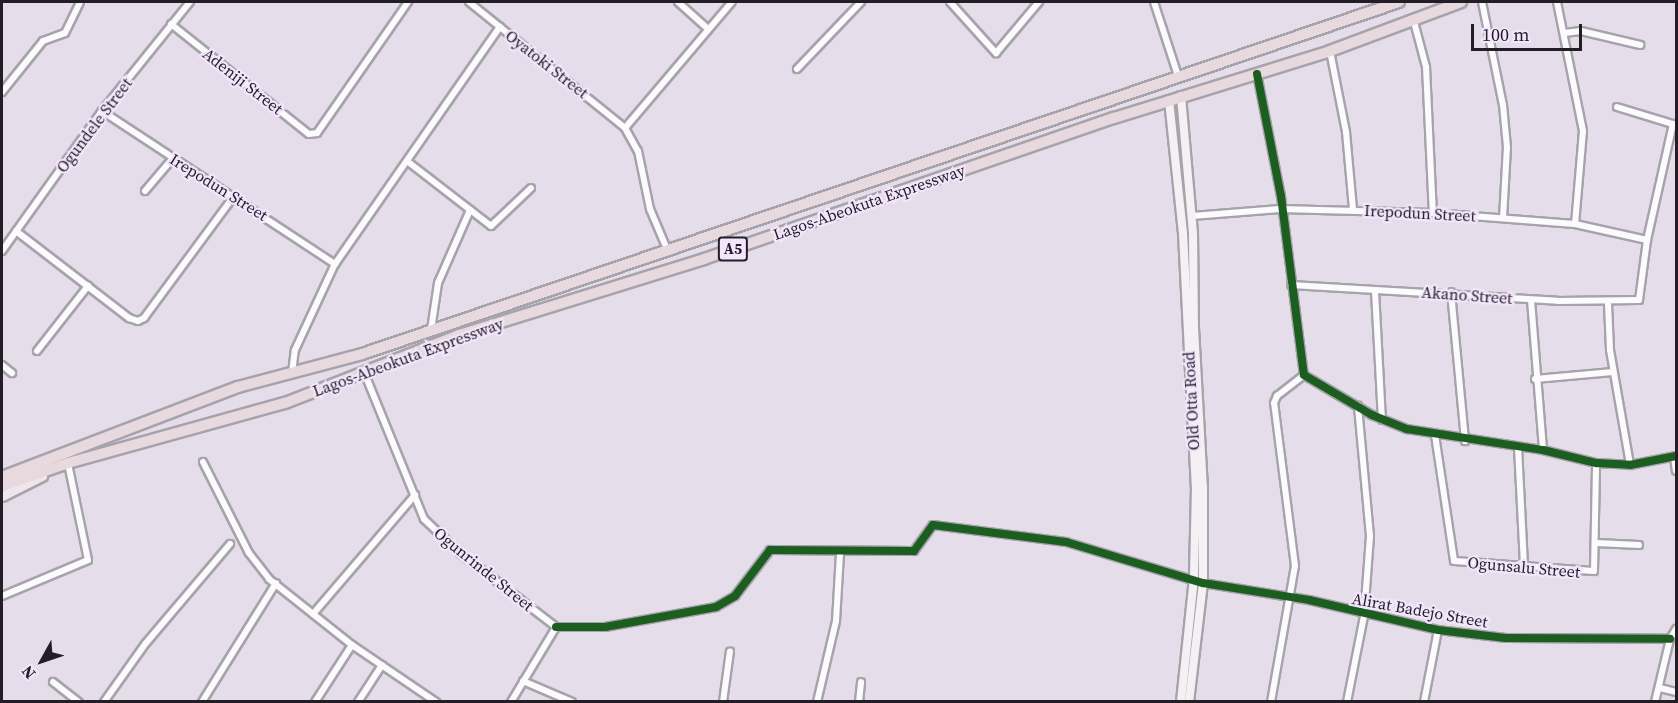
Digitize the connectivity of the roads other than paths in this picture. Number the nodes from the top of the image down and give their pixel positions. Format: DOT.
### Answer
graph roads {
  1 [pos="80,2"];
  2 [pos="189,2"];
  3 [pos="408,2"];
  4 [pos="469,2"];
  5 [pos="678,2"];
  6 [pos="732,2"];
  7 [pos="861,2"];
  8 [pos="950,2"];
  9 [pos="1039,2"];
  10 [pos="1154,2"];
  11 [pos="1399,2"];
  12 [pos="1461,2"];
  13 [pos="1482,2"];
  14 [pos="1557,2"];
  15 [pos="1413,18"];
  16 [pos="171,24"];
  17 [pos="500,27"];
  18 [pos="707,28"];
  19 [pos="1564,33"];
  20 [pos="1641,45"];
  21 [pos="1330,51"];
  22 [pos="797,69"];
  23 [pos="1257,74"];
  24 [pos="1178,76"];
  25 [pos="2,92"];
  26 [pos="1181,96"];
  27 [pos="1169,100"];
  28 [pos="1617,107"];
  29 [pos="102,111"];
  30 [pos="1675,124"];
  31 [pos="625,128"];
  32 [pos="173,158"];
  33 [pos="407,160"];
  34 [pos="531,188"];
  35 [pos="145,191"];
  36 [pos="234,196"];
  37 [pos="1280,209"];
  38 [pos="1353,209"];
  39 [pos="470,210"];
  40 [pos="1433,213"];
  41 [pos="1192,216"];
  42 [pos="1503,218"];
  43 [pos="1575,224"];
  44 [pos="16,231"];
  45 [pos="1647,240"];
  46 [pos="667,249"];
  47 [pos="2,251"];
  48 [pos="335,264"];
  49 [pos="1291,285"];
  50 [pos="88,286"];
  51 [pos="1375,291"];
  52 [pos="1451,292"];
  53 [pos="1531,300"];
  54 [pos="1608,304"];
  55 [pos="431,330"];
  56 [pos="37,351"];
  57 [pos="2,365"];
  58 [pos="364,372"];
  59 [pos="1613,372"];
  60 [pos="12,373"];
  61 [pos="292,373"];
  62 [pos="1304,375"];
  63 [pos="1535,379"];
  64 [pos="1358,406"];
  65 [pos="1382,420"];
  66 [pos="1435,435"];
  67 [pos="1465,441"];
  68 [pos="1518,447"];
  69 [pos="1543,450"];
  70 [pos="1675,456"];
  71 [pos="67,459"];
  72 [pos="203,462"];
  73 [pos="1596,463"];
  74 [pos="1630,465"];
  75 [pos="1677,471"];
  76 [pos="2,474"];
  77 [pos="2,486"];
  78 [pos="415,495"];
  79 [pos="2,496"];
  80 [pos="1596,543"];
  81 [pos="230,544"];
  82 [pos="1639,545"];
  83 [pos="840,553"];
  84 [pos="1524,565"];
  85 [pos="1194,578"];
  86 [pos="276,583"];
  87 [pos="1203,583"];
  88 [pos="2,596"];
  89 [pos="1289,598"];
  90 [pos="313,614"];
  91 [pos="1364,616"];
  92 [pos="556,627"];
  93 [pos="1677,629"];
  94 [pos="1438,630"];
  95 [pos="1670,639"];
  96 [pos="352,645"];
  97 [pos="730,651"];
  98 [pos="382,665"];
  99 [pos="523,681"];
  100 [pos="53,682"];
  101 [pos="861,682"];
  102 [pos="1660,688"];
  103 [pos="1677,692"];
  104 [pos="79,702"];
  105 [pos="104,702"];
  106 [pos="202,702"];
  107 [pos="315,702"];
  108 [pos="358,702"];
  109 [pos="436,702"];
  110 [pos="511,702"];
  111 [pos="572,702"];
  112 [pos="723,702"];
  113 [pos="817,702"];
  114 [pos="859,702"];
  115 [pos="1181,702"];
  116 [pos="1189,702"];
  117 [pos="1271,702"];
  118 [pos="1347,702"];
  119 [pos="1424,702"];
  120 [pos="1655,702"];
  1 -- 25 [label="street"];
  2 -- 16 [label="street, Ogundele Street"];
  3 -- 16 [label="street, Adeniji Street"];
  4 -- 17 [label="street, Oyatoki Street"];
  5 -- 18 [label="street"];
  6 -- 18 [label="street"];
  7 -- 22 [label="street"];
  8 -- 9 [label="street"];
  10 -- 24 [label="street"];
  11 -- 24 [label="highway, Lagos-Abeokuta Expressway / A5"];
  12 -- 15 [label="highway, Lagos-Abeokuta Expressway / A5"];
  13 -- 42 [label="street"];
  14 -- 19 [label="street"];
  15 -- 21 [label="highway, Lagos-Abeokuta Expressway / A5"];
  15 -- 40 [label="street"];
  16 -- 29 [label="street, Ogundele Street"];
  17 -- 31 [label="street, Oyatoki Street"];
  17 -- 33 [label="street"];
  18 -- 31 [label="street"];
  19 -- 20 [label="street"];
  19 -- 43 [label="street"];
  21 -- 23 [label="highway, Lagos-Abeokuta Expressway / A5"];
  21 -- 38 [label="street"];
  23 -- 26 [label="highway, Lagos-Abeokuta Expressway / A5"];
  23 -- 37 [label="street"];
  24 -- 46 [label="highway, Lagos-Abeokuta Expressway / A5"];
  26 -- 27 [label="highway, Lagos-Abeokuta Expressway / A5"];
  26 -- 41 [label="main road"];
  27 -- 58 [label="highway, Lagos-Abeokuta Expressway / A5"];
  27 -- 85 [label="main road, Old Otta Road"];
  28 -- 30 [label="street"];
  29 -- 32 [label="street, Irepodun Street"];
  29 -- 44 [label="street, Ogundele Street"];
  30 -- 45 [label="street"];
  31 -- 46 [label="street"];
  32 -- 35 [label="street"];
  32 -- 36 [label="street, Irepodun Street"];
  33 -- 39 [label="street"];
  33 -- 48 [label="street"];
  34 -- 39 [label="street"];
  36 -- 48 [label="street, Irepodun Street"];
  36 -- 50 [label="street"];
  37 -- 38 [label="street, Irepodun Street"];
  37 -- 41 [label="street, Irepodun Street"];
  37 -- 49 [label="street"];
  38 -- 40 [label="street, Irepodun Street"];
  39 -- 55 [label="street"];
  40 -- 42 [label="street, Irepodun Street"];
  41 -- 87 [label="main road"];
  42 -- 43 [label="street, Irepodun Street"];
  43 -- 45 [label="street, Irepodun Street"];
  44 -- 47 [label="street, Ogundele Street"];
  44 -- 50 [label="street"];
  45 -- 54 [label="street, Akano Street"];
  46 -- 55 [label="highway, Lagos-Abeokuta Expressway / A5"];
  48 -- 61 [label="street"];
  49 -- 51 [label="street, Akano Street"];
  49 -- 62 [label="street"];
  50 -- 56 [label="street"];
  51 -- 52 [label="street, Akano Street"];
  51 -- 65 [label="street"];
  52 -- 53 [label="street, Akano Street"];
  52 -- 67 [label="street"];
  53 -- 54 [label="street, Akano Street"];
  53 -- 63 [label="street"];
  54 -- 59 [label="street"];
  55 -- 61 [label="highway, Lagos-Abeokuta Expressway / A5"];
  57 -- 60 [label="street"];
  58 -- 71 [label="highway, Lagos-Abeokuta Expressway / A5"];
  58 -- 78 [label="street, Ogunrinde Street"];
  59 -- 63 [label="street"];
  59 -- 74 [label="street"];
  61 -- 71 [label="highway, Lagos-Abeokuta Expressway / A5"];
  62 -- 64 [label="street"];
  62 -- 89 [label="street"];
  63 -- 69 [label="street"];
  64 -- 65 [label="street"];
  64 -- 91 [label="street"];
  65 -- 66 [label="street"];
  66 -- 67 [label="street"];
  66 -- 84 [label="street, Ogunsalu Street"];
  67 -- 68 [label="street"];
  68 -- 69 [label="street"];
  68 -- 84 [label="street"];
  69 -- 73 [label="street"];
  70 -- 74 [label="street"];
  70 -- 75 [label="street"];
  71 -- 76 [label="highway, Lagos-Abeokuta Expressway / A5"];
  71 -- 77 [label="highway, Lagos-Abeokuta Expressway / A5"];
  71 -- 79 [label="main road"];
  71 -- 88 [label="street"];
  72 -- 86 [label="street"];
  73 -- 74 [label="street"];
  73 -- 80 [label="street"];
  78 -- 90 [label="street"];
  78 -- 92 [label="street, Ogunrinde Street"];
  80 -- 82 [label="street"];
  80 -- 84 [label="street, Ogunsalu Street"];
  81 -- 105 [label="street"];
  83 -- 85 [label="street, Alirat Badejo Street"];
  83 -- 92 [label="street"];
  83 -- 113 [label="street"];
  85 -- 87 [label="street, Alirat Badejo Street"];
  85 -- 115 [label="main road, Old Otta Road"];
  86 -- 90 [label="street"];
  86 -- 106 [label="street"];
  87 -- 89 [label="street, Alirat Badejo Street"];
  87 -- 116 [label="main road"];
  89 -- 91 [label="street, Alirat Badejo Street"];
  89 -- 117 [label="street"];
  90 -- 96 [label="street"];
  91 -- 94 [label="street, Alirat Badejo Street"];
  91 -- 118 [label="street"];
  92 -- 99 [label="street"];
  93 -- 95 [label="street"];
  94 -- 95 [label="street, Alirat Badejo Street"];
  94 -- 119 [label="street"];
  95 -- 102 [label="street"];
  96 -- 98 [label="street"];
  96 -- 107 [label="street"];
  97 -- 112 [label="street"];
  98 -- 108 [label="street"];
  98 -- 109 [label="street"];
  99 -- 110 [label="street"];
  99 -- 111 [label="street"];
  100 -- 104 [label="street"];
  101 -- 114 [label="street"];
  102 -- 103 [label="street"];
  102 -- 120 [label="street"];
}
